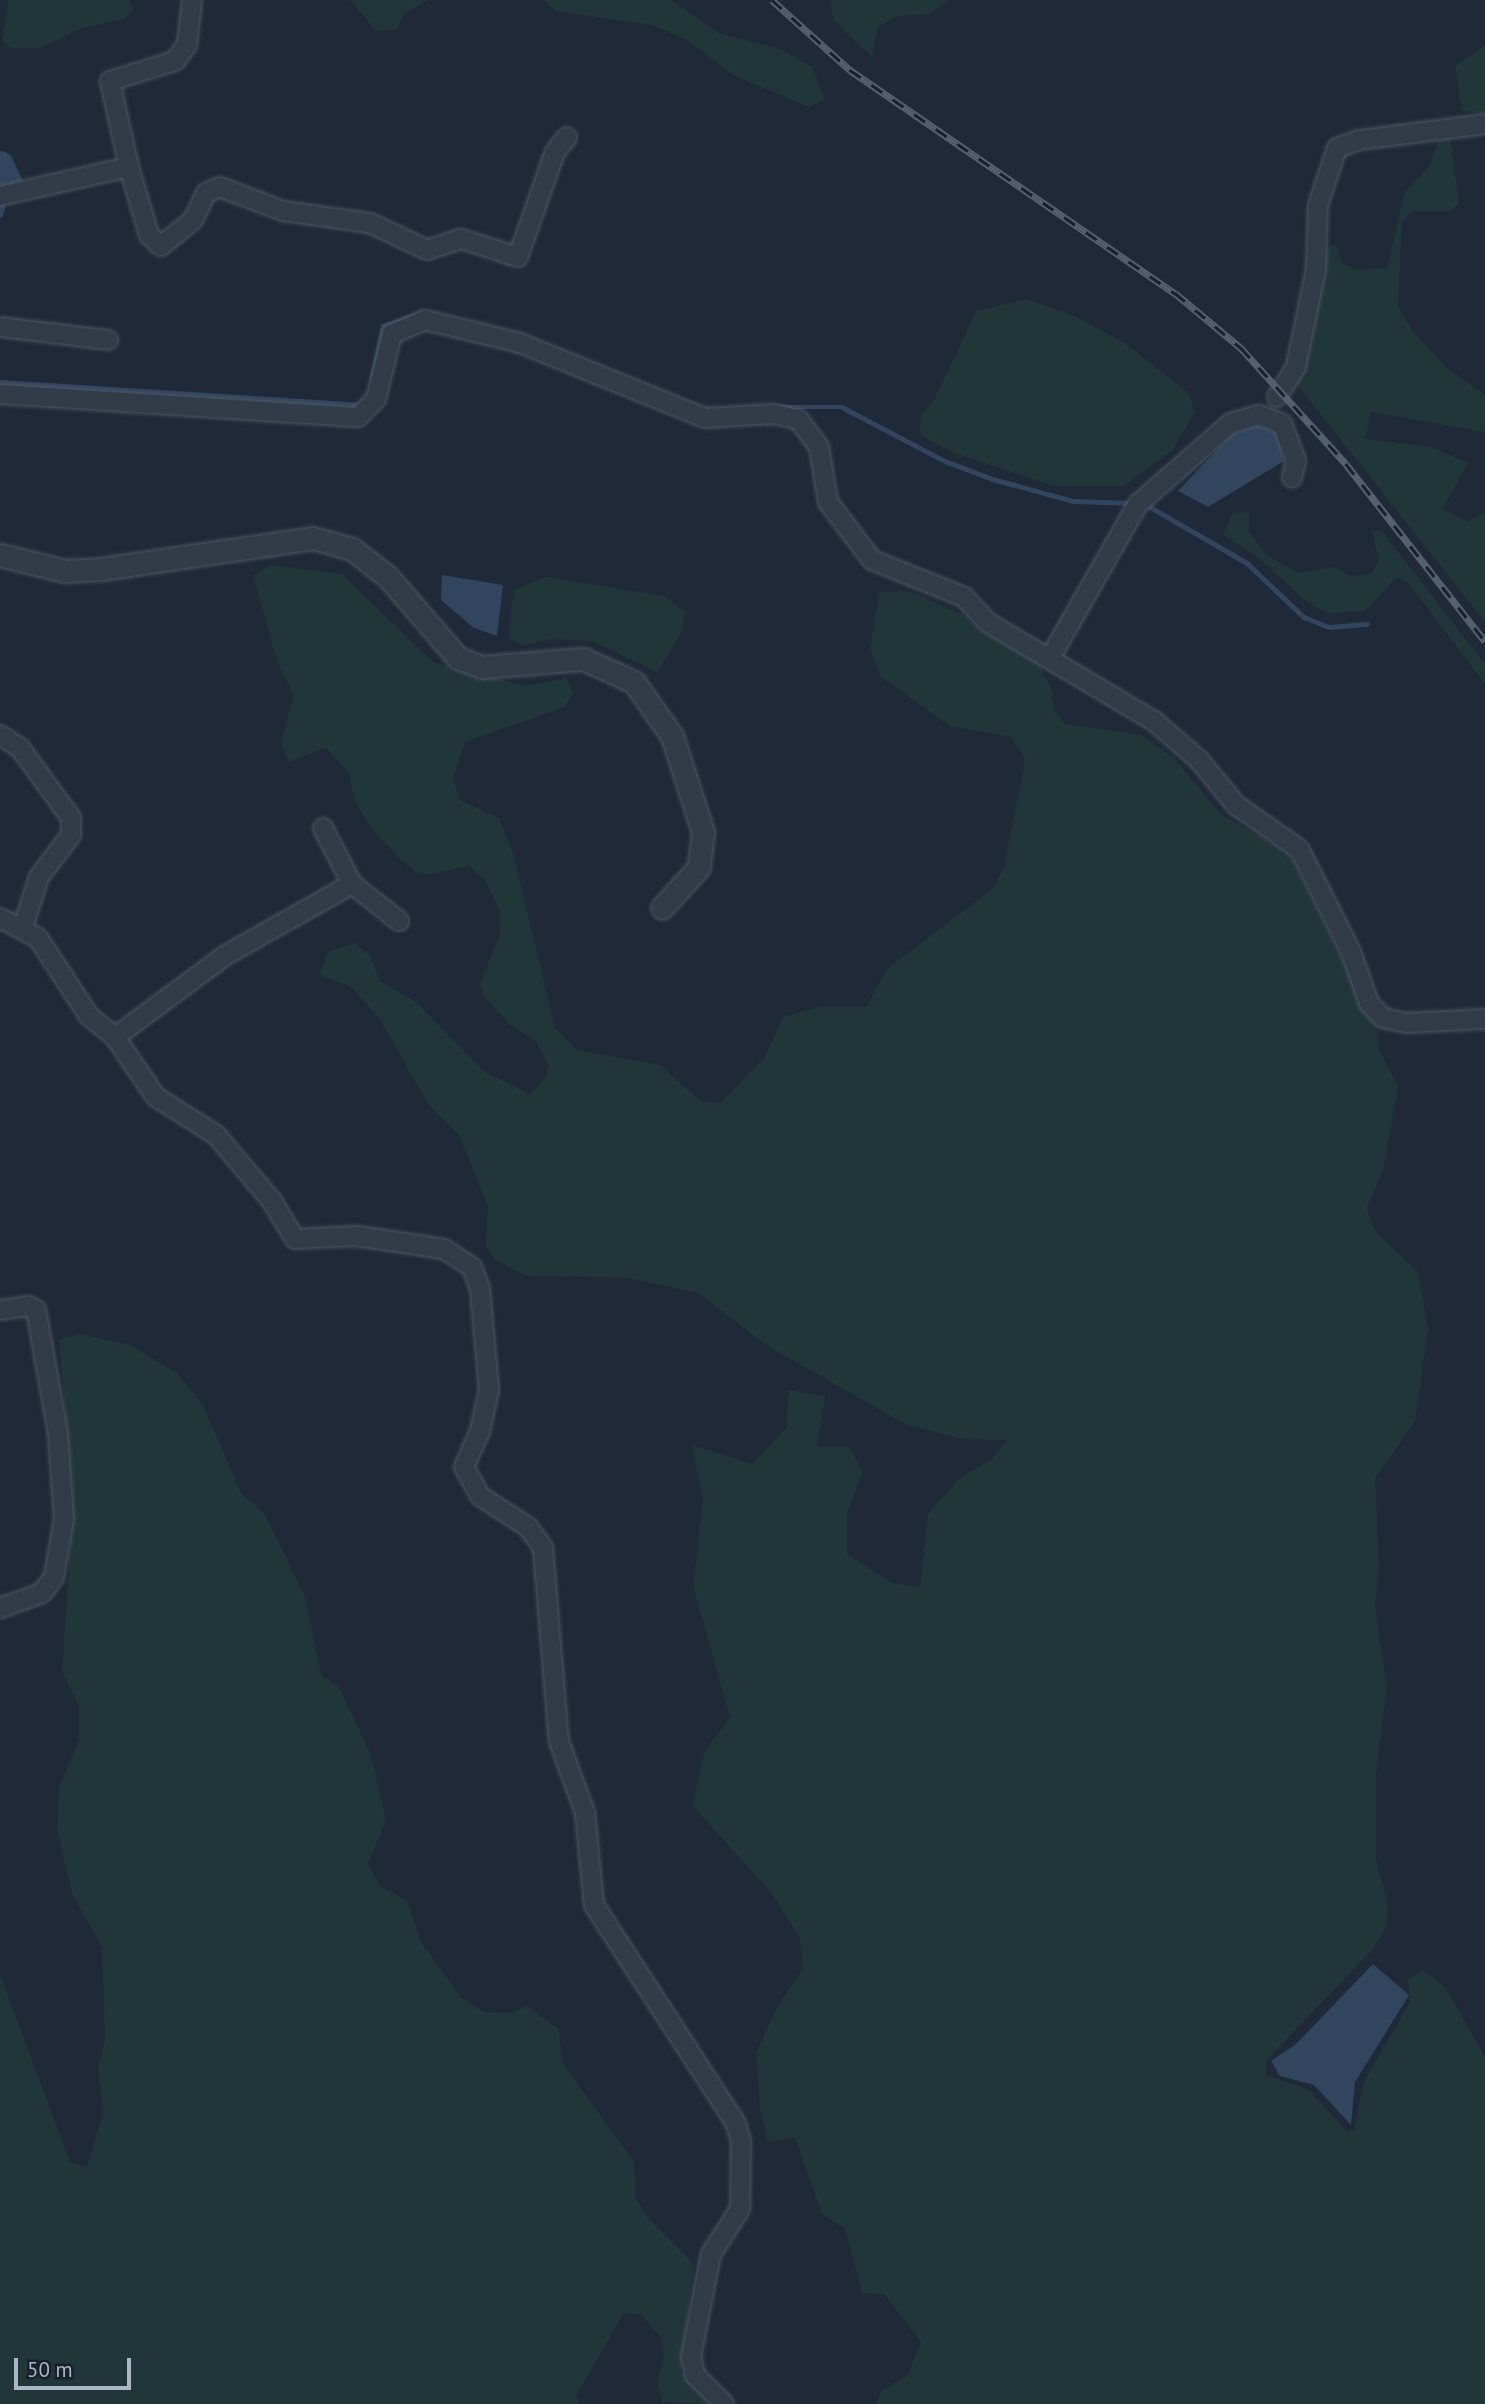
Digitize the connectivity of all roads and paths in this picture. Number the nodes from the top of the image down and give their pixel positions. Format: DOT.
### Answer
graph roads {
  1 [pos="192,0"];
  2 [pos="1485,124"];
  3 [pos="567,137"];
  4 [pos="129,167"];
  5 [pos="0,196"];
  6 [pos="0,327"];
  7 [pos="108,340"];
  8 [pos="0,394"];
  9 [pos="1277,397"];
  10 [pos="1259,415"];
  11 [pos="1281,424"];
  12 [pos="1292,478"];
  13 [pos="0,555"];
  14 [pos="1050,658"];
  15 [pos="0,735"];
  16 [pos="323,828"];
  17 [pos="352,884"];
  18 [pos="662,908"];
  19 [pos="0,918"];
  20 [pos="399,921"];
  21 [pos="23,927"];
  22 [pos="1485,1019"];
  23 [pos="115,1037"];
  24 [pos="0,1310"];
  25 [pos="0,1608"];
  26 [pos="724,2404"];
  1 -- 4 [label="street"];
  2 -- 9 [label="street"];
  3 -- 4 [label="street"];
  4 -- 5 [label="street"];
  6 -- 7 [label="street"];
  8 -- 14 [label="street"];
  9 -- 10 [label="street"];
  9 -- 11 [label="street"];
  10 -- 11 [label="street"];
  10 -- 14 [label="street"];
  11 -- 12 [label="street"];
  13 -- 18 [label="street"];
  14 -- 22 [label="street"];
  15 -- 21 [label="street"];
  16 -- 17 [label="street"];
  17 -- 20 [label="street"];
  17 -- 23 [label="street"];
  19 -- 21 [label="street"];
  21 -- 23 [label="street"];
  23 -- 26 [label="street"];
  24 -- 25 [label="street"];
}
